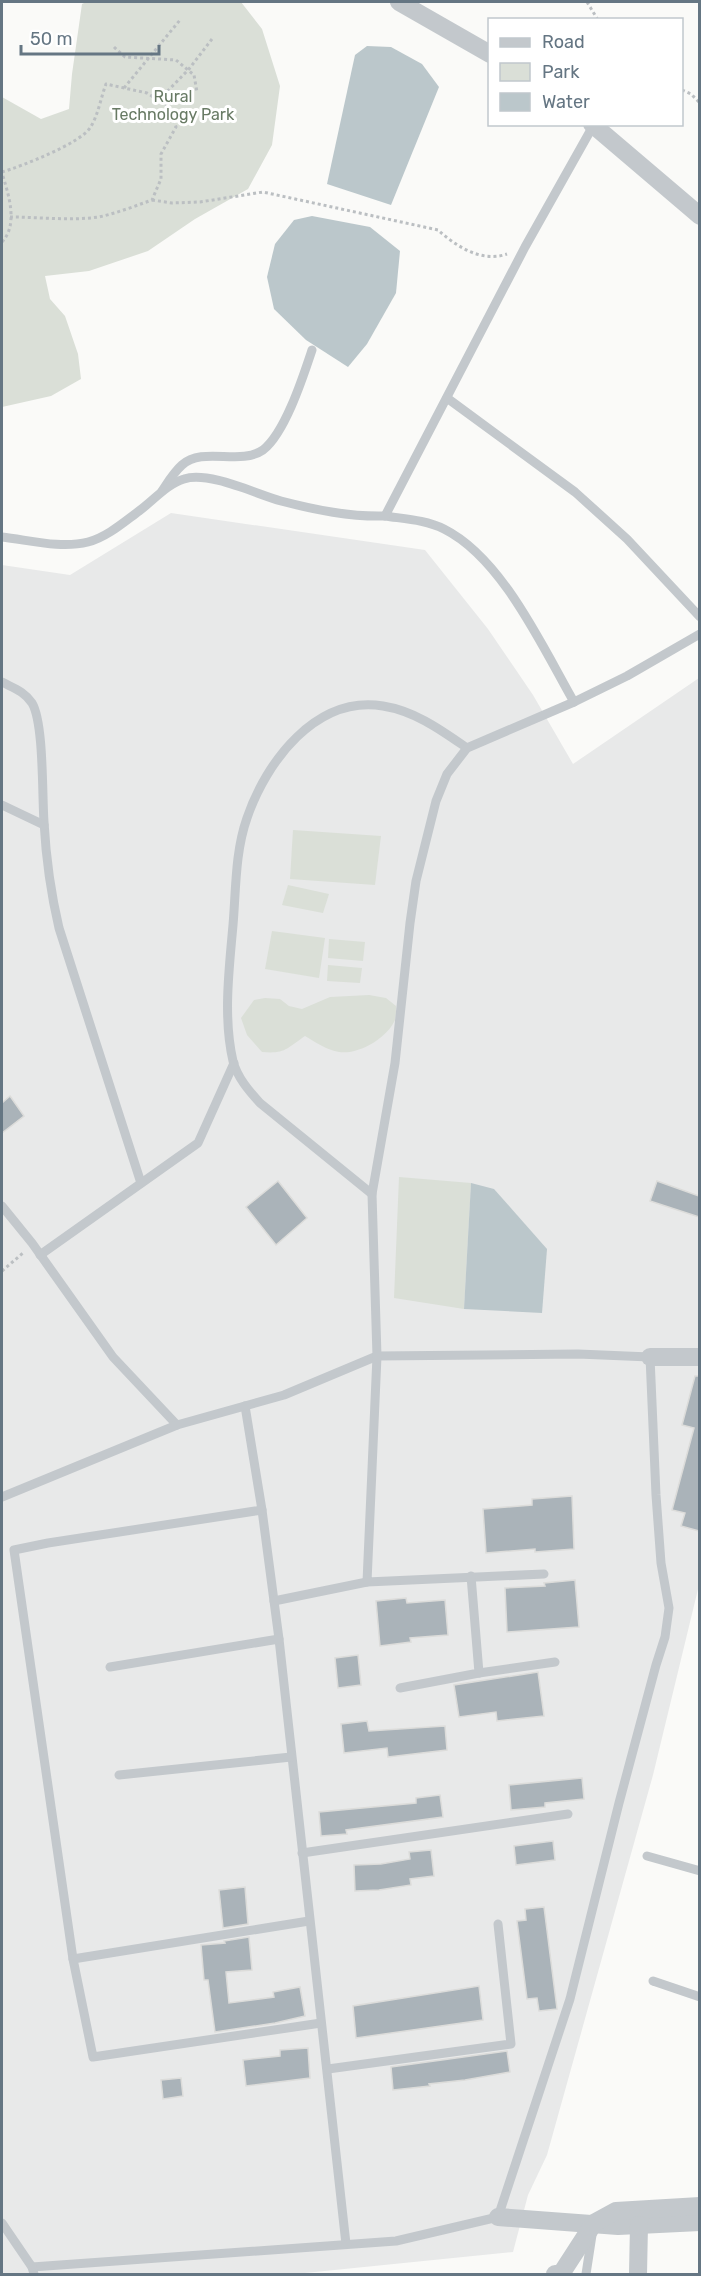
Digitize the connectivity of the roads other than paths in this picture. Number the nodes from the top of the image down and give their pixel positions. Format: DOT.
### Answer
graph roads {
  1 [pos="399,2"];
  2 [pos="488,53"];
  3 [pos="591,126"];
  4 [pos="593,126"];
  5 [pos="699,216"];
  6 [pos="312,350"];
  7 [pos="447,398"];
  8 [pos="160,494"];
  9 [pos="385,516"];
  10 [pos="2,537"];
  11 [pos="699,617"];
  12 [pos="699,634"];
  13 [pos="2,682"];
  14 [pos="574,702"];
  15 [pos="467,748"];
  16 [pos="2,805"];
  17 [pos="44,825"];
  18 [pos="234,1063"];
  19 [pos="141,1183"];
  20 [pos="372,1194"];
  21 [pos="2,1206"];
  22 [pos="40,1255"];
  23 [pos="377,1356"];
  24 [pos="650,1357"];
  25 [pos="699,1357"];
  26 [pos="245,1406"];
  27 [pos="177,1425"];
  28 [pos="2,1497"];
  29 [pos="262,1510"];
  30 [pos="544,1574"];
  31 [pos="471,1576"];
  32 [pos="367,1582"];
  33 [pos="274,1601"];
  34 [pos="279,1639"];
  35 [pos="555,1662"];
  36 [pos="110,1667"];
  37 [pos="479,1673"];
  38 [pos="400,1688"];
  39 [pos="291,1757"];
  40 [pos="119,1775"];
  41 [pos="568,1814"];
  42 [pos="302,1853"];
  43 [pos="647,1856"];
  44 [pos="699,1871"];
  45 [pos="309,1921"];
  46 [pos="498,1924"];
  47 [pos="74,1959"];
  48 [pos="653,1981"];
  49 [pos="699,1997"];
  50 [pos="321,2023"];
  51 [pos="328,2069"];
  52 [pos="699,2209"];
  53 [pos="498,2217"];
  54 [pos="2,2223"];
  55 [pos="594,2223"];
  56 [pos="639,2225"];
  57 [pos="346,2244"];
  58 [pos="33,2271"];
  59 [pos="555,2274"];
  60 [pos="586,2274"];
  61 [pos="640,2274"];
  1 -- 2 [label="street"];
  3 -- 7 [label="lane"];
  4 -- 5 [label="street"];
  6 -- 8 [label="lane"];
  7 -- 9 [label="lane"];
  7 -- 11 [label="lane"];
  8 -- 9 [label="lane"];
  8 -- 10 [label="lane"];
  9 -- 14 [label="lane"];
  12 -- 14 [label="lane"];
  13 -- 17 [label="lane"];
  14 -- 15 [label="lane"];
  15 -- 18 [label="lane"];
  15 -- 20 [label="lane"];
  16 -- 17 [label="lane"];
  17 -- 19 [label="lane"];
  18 -- 19 [label="lane"];
  18 -- 20 [label="lane"];
  19 -- 22 [label="lane"];
  20 -- 23 [label="lane"];
  21 -- 22 [label="lane"];
  22 -- 27 [label="lane"];
  23 -- 24 [label="lane"];
  23 -- 26 [label="lane"];
  23 -- 32 [label="lane"];
  24 -- 25 [label="street"];
  24 -- 53 [label="lane"];
  26 -- 27 [label="lane"];
  26 -- 29 [label="lane"];
  27 -- 28 [label="lane"];
  29 -- 33 [label="lane"];
  29 -- 47 [label="lane"];
  30 -- 31 [label="lane"];
  31 -- 32 [label="lane"];
  31 -- 37 [label="lane"];
  32 -- 33 [label="lane"];
  33 -- 34 [label="lane"];
  34 -- 36 [label="lane"];
  34 -- 39 [label="lane"];
  35 -- 37 [label="lane"];
  37 -- 38 [label="lane"];
  39 -- 40 [label="lane"];
  39 -- 42 [label="lane"];
  41 -- 42 [label="lane"];
  42 -- 45 [label="lane"];
  43 -- 44 [label="lane"];
  45 -- 47 [label="lane"];
  45 -- 50 [label="lane"];
  46 -- 51 [label="lane"];
  47 -- 50 [label="lane"];
  48 -- 49 [label="lane"];
  50 -- 51 [label="lane"];
  51 -- 57 [label="lane"];
  52 -- 55 [label="street"];
  52 -- 56 [label="street"];
  53 -- 55 [label="street"];
  53 -- 57 [label="lane"];
  54 -- 58 [label="lane"];
  55 -- 56 [label="street"];
  55 -- 59 [label="street"];
  55 -- 60 [label="lane"];
  56 -- 61 [label="street"];
  57 -- 58 [label="lane"];
}
